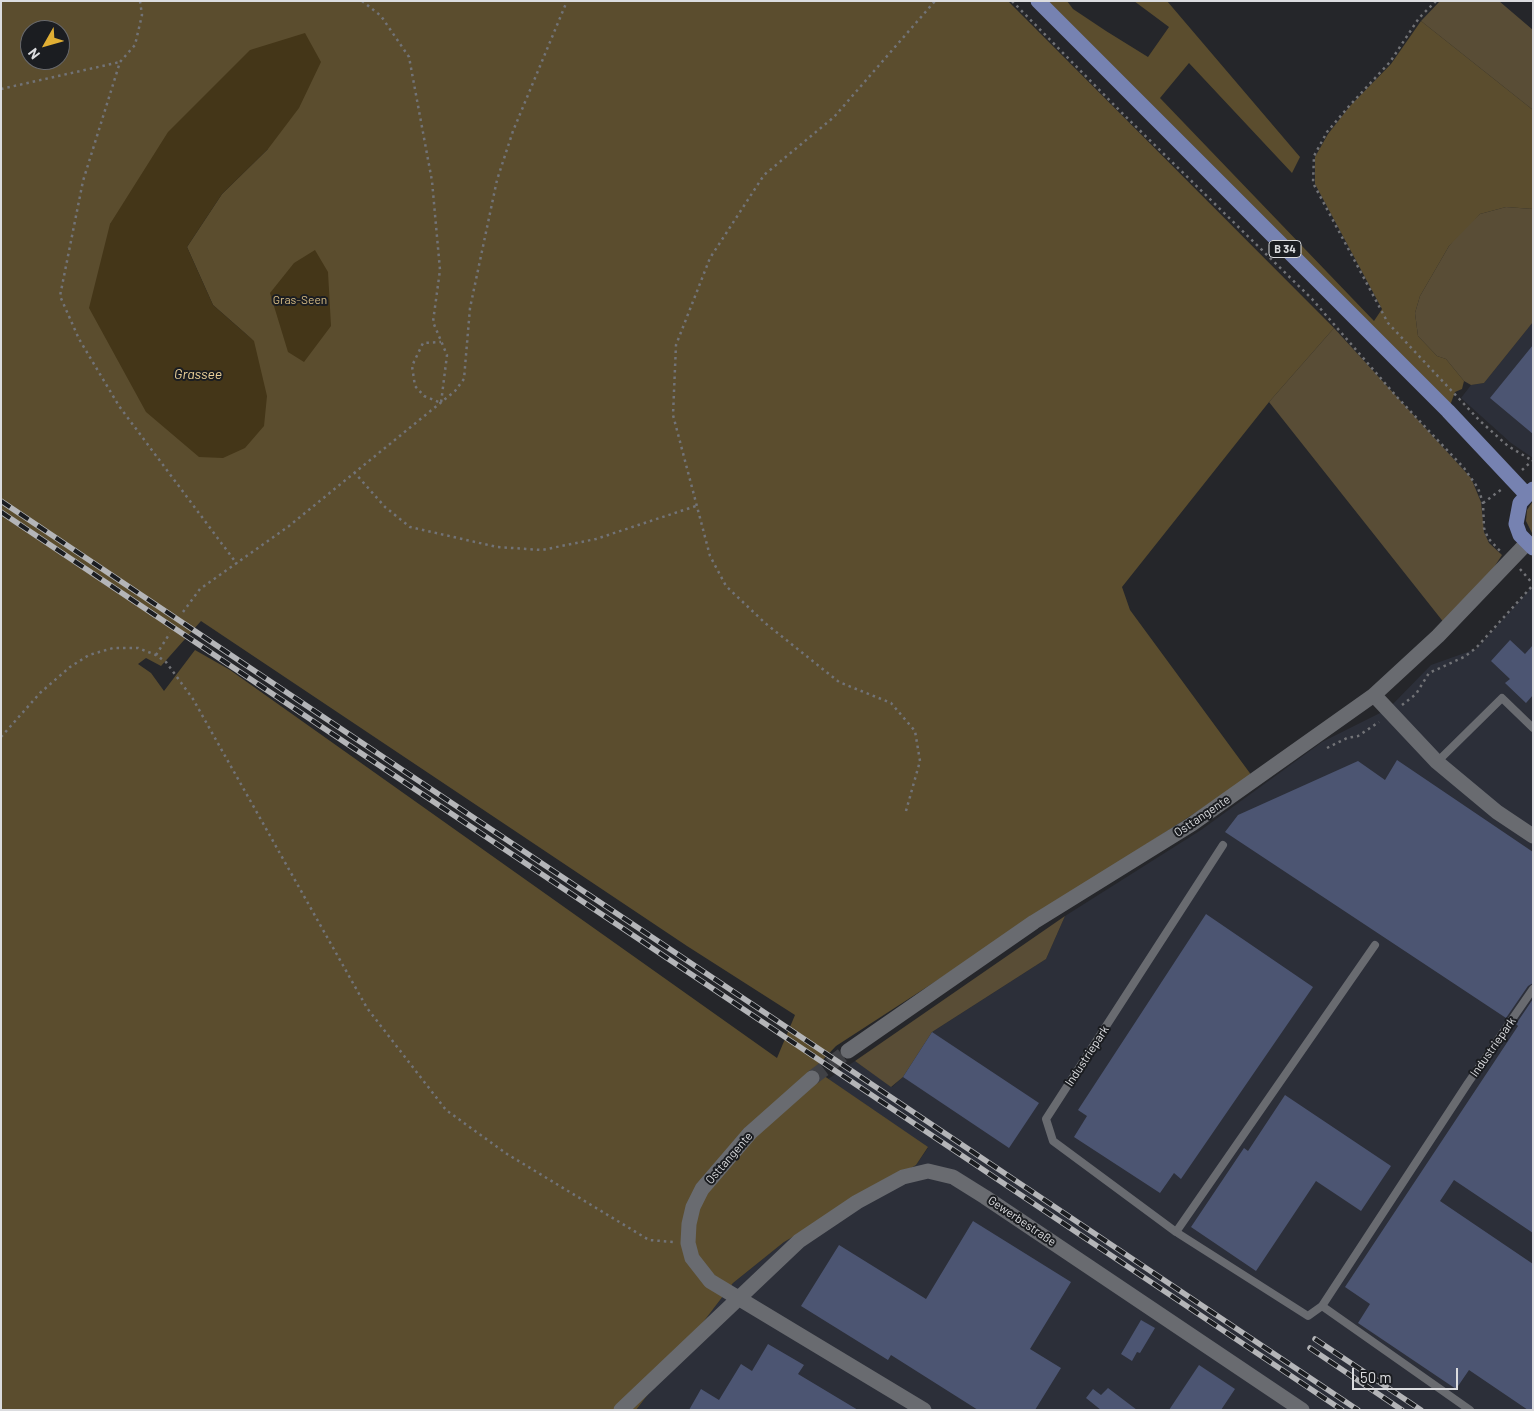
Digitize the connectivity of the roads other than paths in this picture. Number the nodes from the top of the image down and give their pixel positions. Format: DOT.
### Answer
graph roads {
  1 [pos="1038,1"];
  2 [pos="1529,491"];
  3 [pos="1529,546"];
  4 [pos="1374,695"];
  5 [pos="1533,728"];
  6 [pos="1437,762"];
  7 [pos="1533,836"];
  8 [pos="1223,845"];
  9 [pos="1375,945"];
  10 [pos="1533,989"];
  11 [pos="848,1051"];
  12 [pos="812,1078"];
  13 [pos="1176,1232"];
  14 [pos="739,1298"];
  15 [pos="1322,1306"];
  16 [pos="621,1410"];
  17 [pos="924,1410"];
  18 [pos="1302,1410"];
  19 [pos="1470,1410"];
  1 -- 2 [label="main road, B 34"];
  2 -- 3 [label="main road, B 34"];
  3 -- 4 [label="street, Osttangente"];
  4 -- 6 [label="street"];
  4 -- 11 [label="street, Osttangente"];
  5 -- 6 [label="lane"];
  6 -- 7 [label="street"];
  8 -- 13 [label="lane, Industriepark"];
  9 -- 13 [label="lane"];
  10 -- 15 [label="lane, Industriepark"];
  12 -- 14 [label="street, Osttangente"];
  13 -- 15 [label="lane, Industriepark"];
  14 -- 16 [label="street, Gewerbestraße"];
  14 -- 17 [label="street"];
  14 -- 18 [label="street, Gewerbestraße"];
  15 -- 19 [label="lane"];
}
